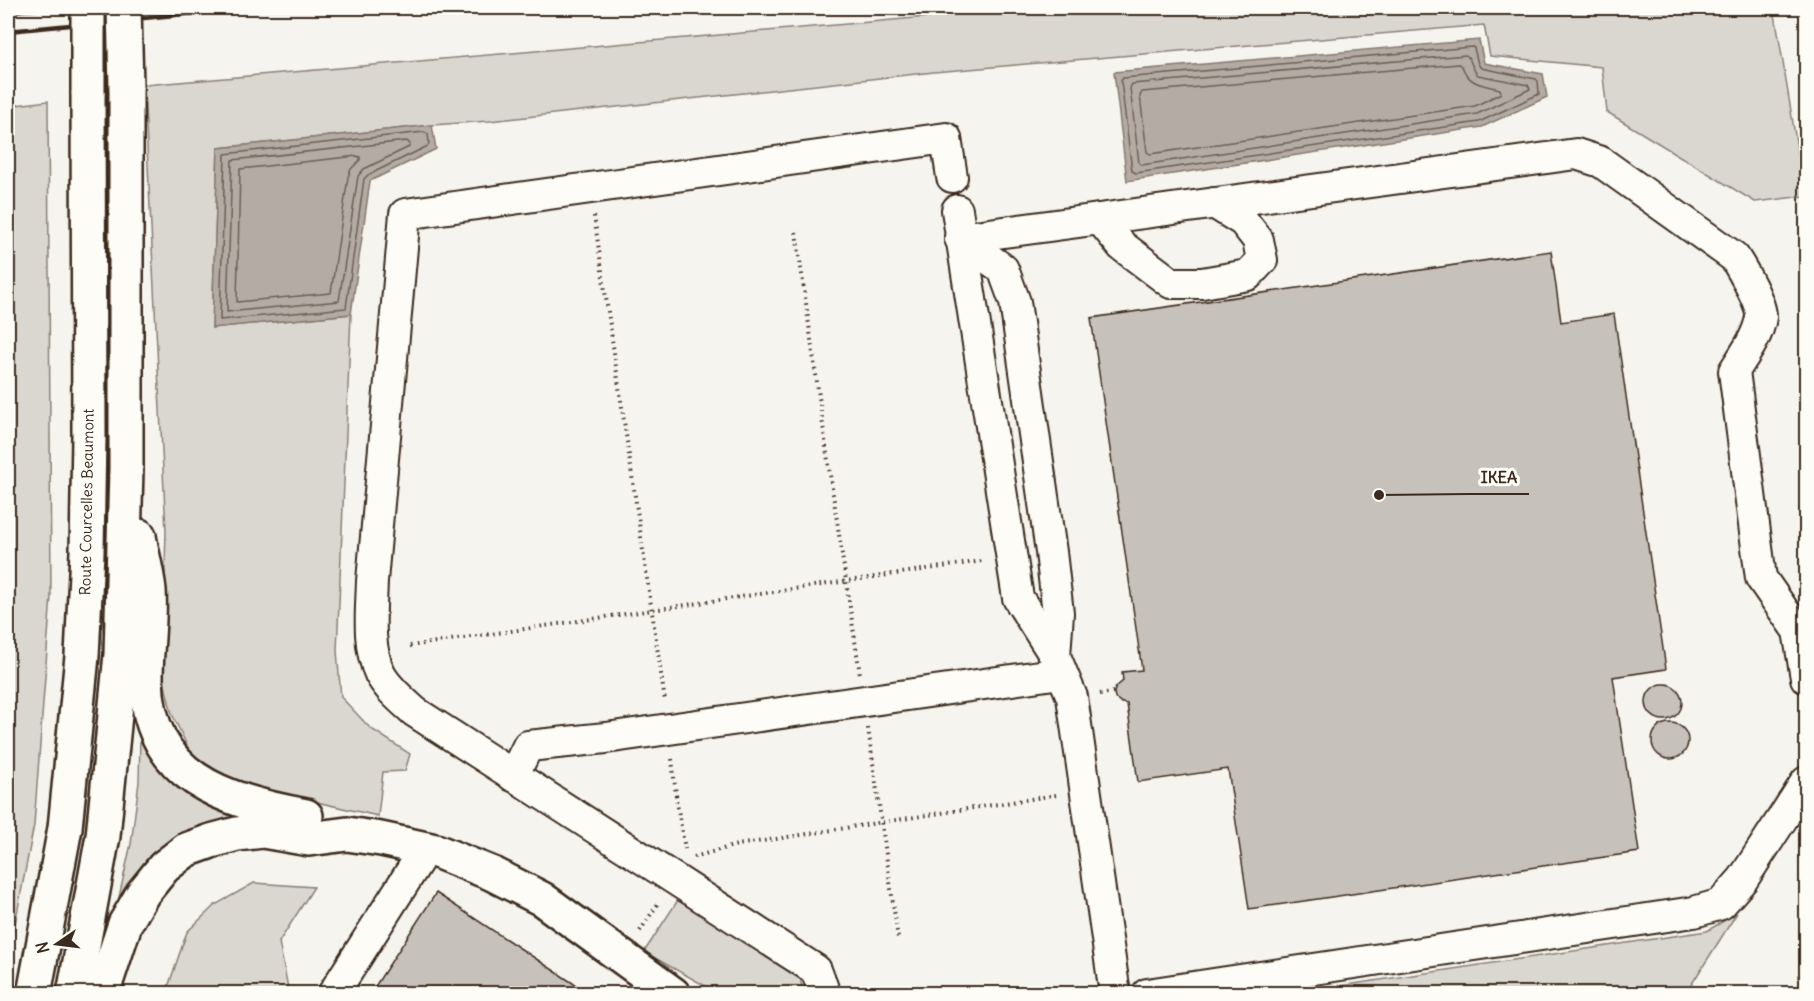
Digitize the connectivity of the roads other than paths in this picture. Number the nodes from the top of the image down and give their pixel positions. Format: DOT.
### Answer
graph roads {
  1 [pos="88,8"];
  2 [pos="124,8"];
  3 [pos="952,177"];
  4 [pos="1214,203"];
  5 [pos="1100,219"];
  6 [pos="959,224"];
  7 [pos="126,469"];
  8 [pos="1058,665"];
  9 [pos="1806,678"];
  10 [pos="513,776"];
  11 [pos="1806,782"];
  12 [pos="347,834"];
  13 [pos="426,848"];
  14 [pos="34,993"];
  15 [pos="74,993"];
  16 [pos="102,993"];
  17 [pos="333,993"];
  18 [pos="673,993"];
  19 [pos="825,993"];
  20 [pos="1115,993"];
  21 [pos="1147,993"];
  1 -- 14 [label="highway, Route Courcelles Beaumont, bridge"];
  2 -- 7 [label="highway, bridge"];
  3 -- 10 [label="lane"];
  4 -- 5 [label="lane"];
  4 -- 5 [label="lane"];
  4 -- 9 [label="lane"];
  5 -- 6 [label="lane"];
  6 -- 8 [label="lane"];
  6 -- 8 [label="lane"];
  7 -- 12 [label="highway"];
  7 -- 15 [label="highway"];
  8 -- 10 [label="lane"];
  8 -- 20 [label="lane"];
  10 -- 19 [label="lane"];
  11 -- 21 [label="lane"];
  12 -- 13 [label="highway"];
  12 -- 16 [label="highway"];
  13 -- 17 [label="lane"];
  13 -- 18 [label="highway"];
}
